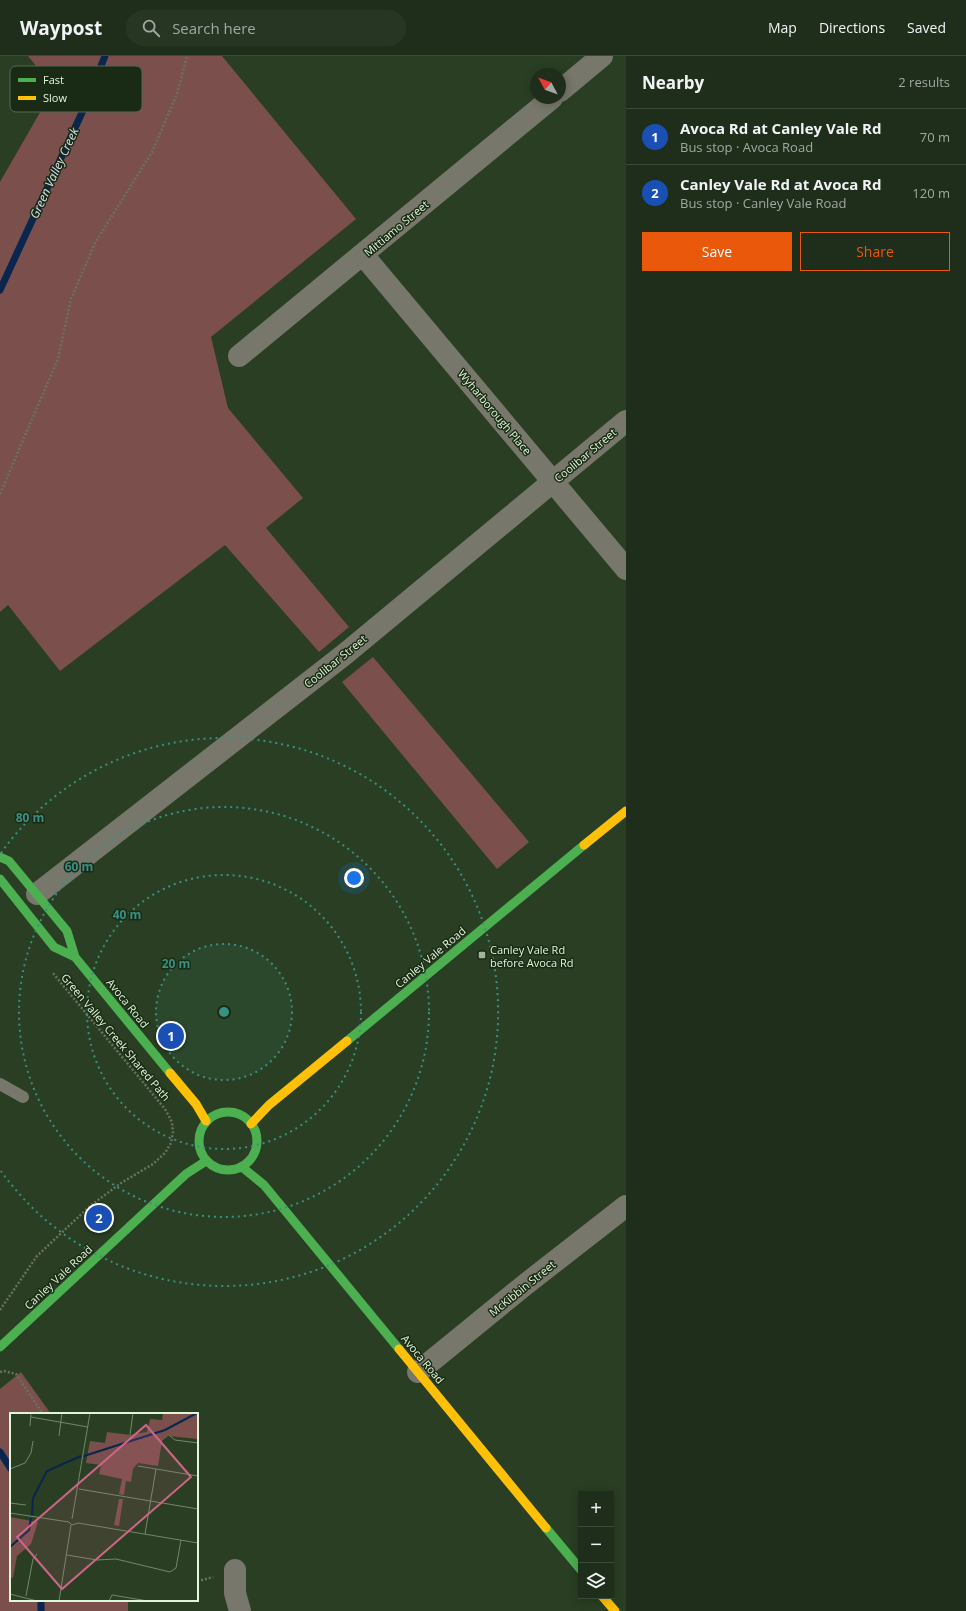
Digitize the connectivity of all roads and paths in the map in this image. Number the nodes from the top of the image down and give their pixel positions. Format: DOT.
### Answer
graph roads {
  1 [pos="187,56"];
  2 [pos="602,56"];
  3 [pos="566,86"];
  4 [pos="545,104"];
  5 [pos="363,255"];
  6 [pos="239,356"];
  7 [pos="626,421"];
  8 [pos="553,482"];
  9 [pos="0,494"];
  10 [pos="626,569"];
  11 [pos="626,811"];
  12 [pos="0,857"];
  13 [pos="0,879"];
  14 [pos="38,894"];
  15 [pos="75,957"];
  16 [pos="49,969"];
  17 [pos="0,1084"];
  18 [pos="23,1097"];
  19 [pos="206,1121"];
  20 [pos="252,1124"];
  21 [pos="206,1161"];
  22 [pos="242,1167"];
  23 [pos="626,1206"];
  24 [pos="0,1310"];
  25 [pos="0,1347"];
  26 [pos="0,1372"];
  27 [pos="418,1372"];
  28 [pos="42,1413"];
  29 [pos="578,1566"];
  30 [pos="235,1570"];
  31 [pos="605,1599"];
  32 [pos="240,1611"];
  33 [pos="615,1611"];
  1 -- 9 [label="path"];
  2 -- 3 [label="street"];
  4 -- 5 [label="street, Mittiamo Street"];
  5 -- 6 [label="street, Mittiamo Street"];
  5 -- 8 [label="street, Wyharborough Place"];
  7 -- 8 [label="street, Coolibar Street"];
  8 -- 10 [label="street, Wyharborough Place"];
  8 -- 14 [label="street, Coolibar Street"];
  11 -- 20 [label="main road, Canley Vale Road"];
  12 -- 14 [label="main road, Avoca Road"];
  13 -- 15 [label="main road, Avoca Road"];
  14 -- 15 [label="main road, Avoca Road"];
  15 -- 19 [label="main road, Avoca Road"];
  16 -- 24 [label="path, Green Valley Creek Shared Path"];
  17 -- 18 [label="lane"];
  19 -- 20 [label="main road"];
  19 -- 21 [label="main road"];
  20 -- 22 [label="main road"];
  21 -- 22 [label="main road"];
  21 -- 25 [label="main road, Canley Vale Road"];
  22 -- 27 [label="main road, Avoca Road"];
  23 -- 27 [label="street, McKibbin Street"];
  26 -- 28 [label="path"];
  27 -- 29 [label="main road, Avoca Road"];
  30 -- 32 [label="street"];
  31 -- 33 [label="main road"];
}
